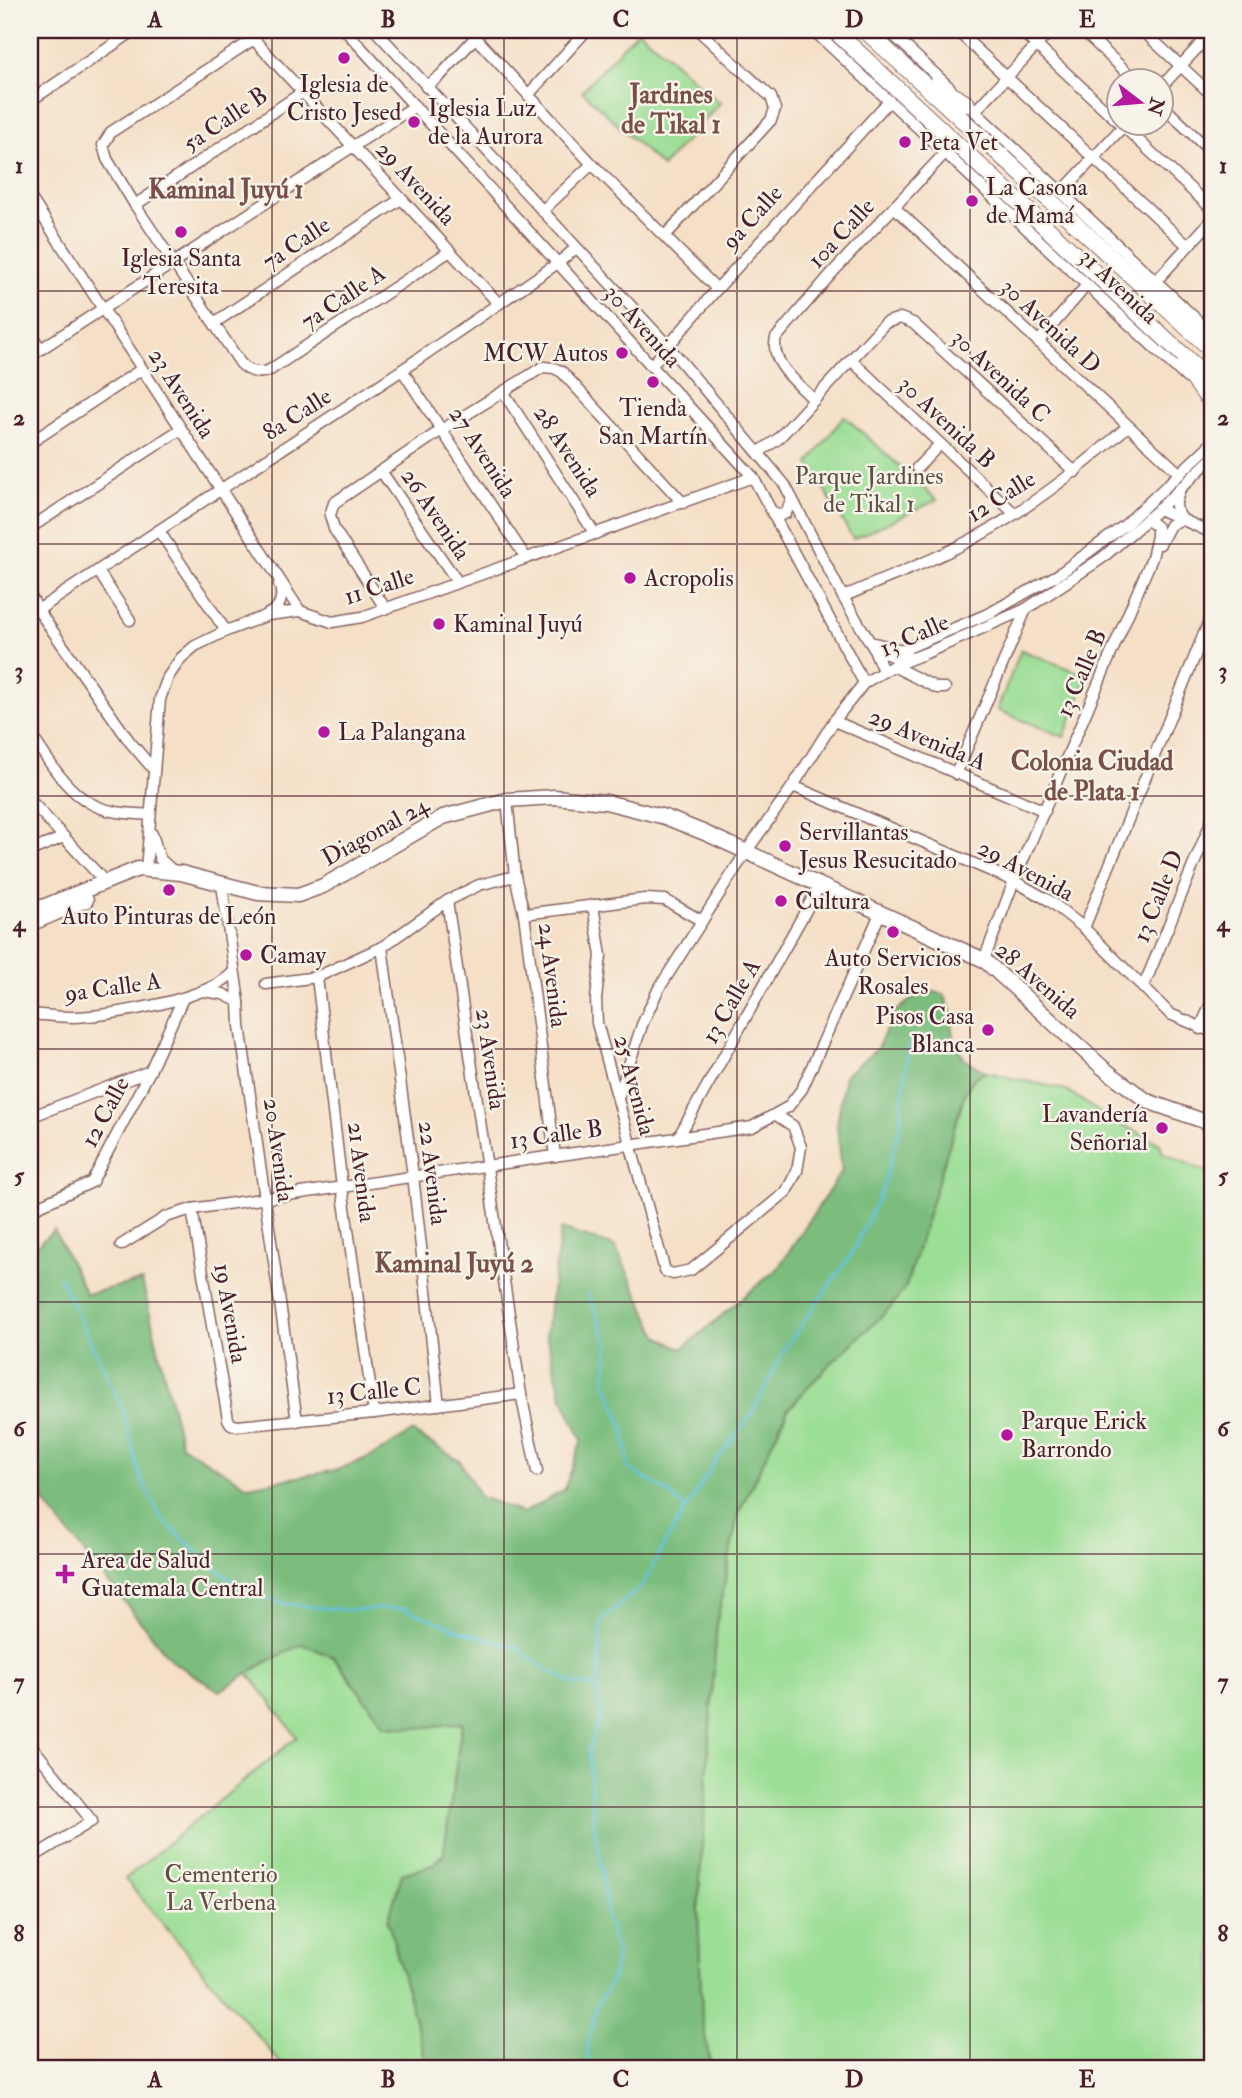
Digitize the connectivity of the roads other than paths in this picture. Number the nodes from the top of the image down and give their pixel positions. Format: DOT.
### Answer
graph roads {
  1 [pos="135,30"];
  2 [pos="245,30"];
  3 [pos="345,30"];
  4 [pos="375,30"];
  5 [pos="587,30"];
  6 [pos="698,30"];
  7 [pos="813,30"];
  8 [pos="834,30"];
  9 [pos="865,30"];
  10 [pos="888,30"];
  11 [pos="905,30"];
  12 [pos="956,30"];
  13 [pos="1020,30"];
  14 [pos="1051,30"];
  15 [pos="1082,30"];
  16 [pos="1142,30"];
  17 [pos="1211,32"];
  18 [pos="479,34"];
  19 [pos="254,39"];
  20 [pos="900,41"];
  21 [pos="1037,45"];
  22 [pos="905,66"];
  23 [pos="1120,66"];
  24 [pos="1180,66"];
  25 [pos="1176,70"];
  26 [pos="1006,77"];
  27 [pos="426,87"];
  28 [pos="303,92"];
  29 [pos="528,95"];
  30 [pos="1212,95"];
  31 [pos="30,101"];
  32 [pos="889,101"];
  33 [pos="415,106"];
  34 [pos="971,107"];
  35 [pos="1106,107"];
  36 [pos="1176,119"];
  37 [pos="1114,136"];
  38 [pos="1137,136"];
  39 [pos="352,146"];
  40 [pos="945,153"];
  41 [pos="1212,153"];
  42 [pos="1093,159"];
  43 [pos="592,164"];
  44 [pos="1062,192"];
  45 [pos="30,197"];
  46 [pos="401,199"];
  47 [pos="135,205"];
  48 [pos="894,207"];
  49 [pos="1212,209"];
  50 [pos="542,211"];
  51 [pos="1210,227"];
  52 [pos="664,236"];
  53 [pos="1188,246"];
  54 [pos="576,248"];
  55 [pos="450,251"];
  56 [pos="558,263"];
  57 [pos="175,264"];
  58 [pos="1156,281"];
  59 [pos="1087,285"];
  60 [pos="717,289"];
  61 [pos="499,304"];
  62 [pos="103,310"];
  63 [pos="214,323"];
  64 [pos="30,333"];
  65 [pos="1212,334"];
  66 [pos="1038,342"];
  67 [pos="669,347"];
  68 [pos="41,349"];
  69 [pos="1212,350"];
  70 [pos="30,356"];
  71 [pos="851,360"];
  72 [pos="651,366"];
  73 [pos="142,369"];
  74 [pos="402,370"];
  75 [pos="504,393"];
  76 [pos="1210,393"];
  77 [pos="814,400"];
  78 [pos="1128,426"];
  79 [pos="181,429"];
  80 [pos="443,429"];
  81 [pos="30,443"];
  82 [pos="1212,443"];
  83 [pos="940,444"];
  84 [pos="759,452"];
  85 [pos="1212,457"];
  86 [pos="917,468"];
  87 [pos="381,471"];
  88 [pos="1075,472"];
  89 [pos="1180,474"];
  90 [pos="753,477"];
  91 [pos="1182,487"];
  92 [pos="220,489"];
  93 [pos="792,498"];
  94 [pos="683,503"];
  95 [pos="1159,509"];
  96 [pos="773,512"];
  97 [pos="1015,514"];
  98 [pos="1147,519"];
  99 [pos="1182,519"];
  100 [pos="30,528"];
  101 [pos="159,531"];
  102 [pos="1212,533"];
  103 [pos="595,534"];
  104 [pos="526,558"];
  105 [pos="1152,558"];
  106 [pos="98,571"];
  107 [pos="278,578"];
  108 [pos="457,582"];
  109 [pos="30,595"];
  110 [pos="843,597"];
  111 [pos="385,608"];
  112 [pos="1026,608"];
  113 [pos="38,610"];
  114 [pos="300,611"];
  115 [pos="1212,614"];
  116 [pos="268,615"];
  117 [pos="130,620"];
  118 [pos="226,631"];
  119 [pos="872,645"];
  120 [pos="915,657"];
  121 [pos="888,668"];
  122 [pos="864,683"];
  123 [pos="945,688"];
  124 [pos="834,721"];
  125 [pos="30,733"];
  126 [pos="154,770"];
  127 [pos="956,774"];
  128 [pos="793,786"];
  129 [pos="30,800"];
  130 [pos="507,800"];
  131 [pos="1045,811"];
  132 [pos="150,819"];
  133 [pos="1212,820"];
  134 [pos="64,838"];
  135 [pos="30,851"];
  136 [pos="746,852"];
  137 [pos="146,870"];
  138 [pos="174,872"];
  139 [pos="515,876"];
  140 [pos="1014,881"];
  141 [pos="106,883"];
  142 [pos="222,885"];
  143 [pos="819,887"];
  144 [pos="447,901"];
  145 [pos="593,905"];
  146 [pos="30,912"];
  147 [pos="524,914"];
  148 [pos="880,914"];
  149 [pos="702,921"];
  150 [pos="30,924"];
  151 [pos="1084,928"];
  152 [pos="382,947"];
  153 [pos="984,960"];
  154 [pos="234,971"];
  155 [pos="317,977"];
  156 [pos="266,984"];
  157 [pos="1143,988"];
  158 [pos="201,991"];
  159 [pos="183,999"];
  160 [pos="1212,1001"];
  161 [pos="239,1002"];
  162 [pos="30,1014"];
  163 [pos="1200,1029"];
  164 [pos="1212,1032"];
  165 [pos="150,1071"];
  166 [pos="618,1098"];
  167 [pos="776,1115"];
  168 [pos="30,1116"];
  169 [pos="1212,1125"];
  170 [pos="679,1136"];
  171 [pos="629,1145"];
  172 [pos="555,1156"];
  173 [pos="485,1166"];
  174 [pos="413,1176"];
  175 [pos="342,1187"];
  176 [pos="265,1198"];
  177 [pos="192,1209"];
  178 [pos="30,1210"];
  179 [pos="121,1245"];
  180 [pos="521,1394"];
  181 [pos="439,1405"];
  182 [pos="374,1412"];
  183 [pos="297,1420"];
  184 [pos="231,1424"];
  185 [pos="537,1471"];
  186 [pos="30,1744"];
  187 [pos="30,1858"];
  1 -- 31 [label="street"];
  2 -- 19 [label="street, 29 Avenida"];
  3 -- 33 [label="street, 30 Avenida"];
  4 -- 27 [label="street, 30 Avenida"];
  5 -- 29 [label="street"];
  6 -- 52 [label="street"];
  7 -- 32 [label="street, 31 Avenida"];
  8 -- 76 [label="highway"];
  9 -- 22 [label="highway"];
  10 -- 20 [label="street, 31 Avenida"];
  11 -- 20 [label="street"];
  12 -- 26 [label="street"];
  13 -- 21 [label="street"];
  14 -- 21 [label="street"];
  15 -- 23 [label="street"];
  16 -- 24 [label="street"];
  17 -- 24 [label="street"];
  18 -- 27 [label="street"];
  18 -- 29 [label="street"];
  19 -- 28 [label="street, 29 Avenida"];
  19 -- 47 [label="street"];
  20 -- 34 [label="street, 31 Avenida"];
  21 -- 26 [label="street"];
  21 -- 35 [label="street"];
  22 -- 34 [label="highway"];
  22 -- 69 [label="highway"];
  24 -- 25 [label="street"];
  24 -- 30 [label="street"];
  26 -- 34 [label="street"];
  26 -- 42 [label="street"];
  27 -- 50 [label="street, 30 Avenida"];
  28 -- 39 [label="street, 29 Avenida"];
  28 -- 47 [label="street, 5a Calle B"];
  29 -- 43 [label="street"];
  32 -- 40 [label="street, 31 Avenida"];
  32 -- 60 [label="street, 9a Calle"];
  33 -- 39 [label="street"];
  33 -- 56 [label="street, 30 Avenida"];
  34 -- 44 [label="street, 31 Avenida"];
  36 -- 41 [label="street"];
  37 -- 42 [label="street"];
  38 -- 49 [label="street"];
  39 -- 46 [label="street, 29 Avenida"];
  39 -- 57 [label="street"];
  40 -- 48 [label="street, 10a Calle"];
  40 -- 59 [label="street, 31 Avenida"];
  42 -- 44 [label="street"];
  42 -- 53 [label="street"];
  43 -- 50 [label="street"];
  43 -- 52 [label="street"];
  44 -- 58 [label="street, 31 Avenida"];
  45 -- 62 [label="street, 23 Avenida"];
  46 -- 55 [label="street, 29 Avenida"];
  46 -- 63 [label="street, 7a Calle"];
  47 -- 57 [label="street"];
  48 -- 66 [label="street, 30 Avenida D"];
  48 -- 77 [label="street, 10a Calle"];
  50 -- 54 [label="street, 30 Avenida"];
  51 -- 53 [label="street"];
  52 -- 60 [label="street"];
  53 -- 58 [label="street"];
  54 -- 56 [label="street, 8a Calle"];
  54 -- 67 [label="street, 30 Avenida"];
  55 -- 61 [label="street, 29 Avenida"];
  55 -- 63 [label="street, 7a Calle A"];
  56 -- 61 [label="street, 8a Calle"];
  56 -- 72 [label="street, 30 Avenida"];
  57 -- 62 [label="street"];
  57 -- 63 [label="street"];
  58 -- 65 [label="street, 31 Avenida"];
  59 -- 66 [label="street"];
  59 -- 76 [label="street, 31 Avenida"];
  60 -- 67 [label="street, 9a Calle"];
  61 -- 74 [label="street, 8a Calle"];
  62 -- 68 [label="street"];
  62 -- 73 [label="street, 23 Avenida"];
  64 -- 68 [label="street"];
  66 -- 78 [label="street, 30 Avenida D"];
  67 -- 72 [label="street, 9a Calle"];
  67 -- 84 [label="street, 30 Avenida"];
  68 -- 70 [label="street"];
  71 -- 77 [label="street"];
  71 -- 83 [label="street, 30 Avenida B"];
  71 -- 88 [label="street, 30 Avenida C"];
  72 -- 90 [label="street, 30 Avenida"];
  73 -- 79 [label="street, 23 Avenida"];
  73 -- 81 [label="street"];
  74 -- 80 [label="street, 27 Avenida"];
  74 -- 92 [label="street, 8a Calle"];
  75 -- 80 [label="street"];
  75 -- 94 [label="street"];
  75 -- 103 [label="street, 28 Avenida"];
  77 -- 84 [label="street"];
  78 -- 88 [label="street, 12 Calle"];
  78 -- 89 [label="street, 30 Avenida D"];
  79 -- 92 [label="street, 23 Avenida"];
  79 -- 100 [label="street"];
  80 -- 87 [label="street"];
  80 -- 104 [label="street, 27 Avenida"];
  82 -- 89 [label="street, 13 Calle"];
  83 -- 86 [label="street"];
  83 -- 97 [label="street, 30 Avenida B"];
  84 -- 93 [label="street, 30 Avenida"];
  85 -- 91 [label="street, 13 Calle"];
  87 -- 108 [label="street, 26 Avenida"];
  87 -- 111 [label="street"];
  88 -- 97 [label="street, 12 Calle"];
  89 -- 119 [label="street, 13 Calle"];
  90 -- 94 [label="street, 11 Calle"];
  90 -- 96 [label="street, 30 Avenida"];
  91 -- 95 [label="street, 13 Calle"];
  91 -- 99 [label="street"];
  92 -- 101 [label="street, 8a Calle"];
  92 -- 107 [label="street, 23 Avenida"];
  93 -- 96 [label="street"];
  93 -- 110 [label="street, 30 Avenida"];
  94 -- 103 [label="street, 11 Calle"];
  95 -- 98 [label="street, 13 Calle"];
  95 -- 99 [label="street"];
  96 -- 122 [label="street, 30 Avenida"];
  97 -- 110 [label="street, 12 Calle"];
  98 -- 105 [label="street, 13 Calle B"];
  98 -- 112 [label="street, 13 Calle"];
  99 -- 102 [label="street"];
  99 -- 105 [label="street, 13 Calle B"];
  101 -- 106 [label="street, 8a Calle"];
  101 -- 118 [label="street"];
  103 -- 104 [label="street, 11 Calle"];
  104 -- 108 [label="street, 11 Calle"];
  105 -- 131 [label="street, 13 Calle B"];
  106 -- 113 [label="street, 8a Calle"];
  106 -- 117 [label="street"];
  107 -- 114 [label="street, 23 Avenida"];
  107 -- 116 [label="street"];
  108 -- 111 [label="street, 11 Calle"];
  109 -- 113 [label="street"];
  110 -- 119 [label="street, 30 Avenida"];
  111 -- 114 [label="street, 11 Calle"];
  112 -- 120 [label="street, 13 Calle"];
  112 -- 127 [label="street"];
  113 -- 126 [label="street"];
  114 -- 116 [label="street, 11 Calle"];
  115 -- 151 [label="street"];
  116 -- 118 [label="street, 11 Calle"];
  118 -- 126 [label="street, 11 Calle"];
  119 -- 120 [label="street"];
  119 -- 121 [label="street, 30 Avenida"];
  120 -- 121 [label="street, 13 Calle"];
  121 -- 122 [label="street, 13 Calle"];
  121 -- 123 [label="street"];
  122 -- 124 [label="street, 13 Calle"];
  124 -- 127 [label="street, 29 Avenida A"];
  124 -- 128 [label="street, 13 Calle"];
  125 -- 132 [label="street"];
  126 -- 132 [label="street, 11 Calle"];
  127 -- 131 [label="street, 29 Avenida A"];
  128 -- 136 [label="street, 13 Calle"];
  128 -- 140 [label="street, 29 Avenida"];
  129 -- 134 [label="street"];
  130 -- 136 [label="main road, Diagonal 24"];
  130 -- 139 [label="street, 24 Avenida"];
  130 -- 142 [label="main road, Diagonal 24"];
  131 -- 140 [label="street, 13 Calle B"];
  132 -- 137 [label="street, 11 Calle"];
  132 -- 138 [label="street, 11 Calle"];
  133 -- 157 [label="street, 13 Calle D"];
  134 -- 135 [label="street"];
  134 -- 141 [label="street"];
  136 -- 143 [label="main road, 28 Avenida"];
  136 -- 149 [label="street, 13 Calle"];
  137 -- 138 [label="main road, Diagonal 24"];
  137 -- 141 [label="main road"];
  137 -- 150 [label="main road"];
  138 -- 142 [label="main road, Diagonal 24"];
  139 -- 144 [label="street"];
  139 -- 147 [label="street, 24 Avenida"];
  140 -- 151 [label="street, 29 Avenida"];
  140 -- 153 [label="street, 13 Calle B"];
  141 -- 146 [label="main road"];
  142 -- 154 [label="street, 20 Avenida"];
  143 -- 148 [label="main road, 28 Avenida"];
  143 -- 170 [label="street, 13 Calle A"];
  144 -- 152 [label="street"];
  144 -- 173 [label="street, 23 Avenida"];
  145 -- 147 [label="street"];
  145 -- 149 [label="street"];
  145 -- 166 [label="street, 25 Avenida"];
  147 -- 172 [label="street, 24 Avenida"];
  148 -- 153 [label="main road, 28 Avenida"];
  148 -- 167 [label="street, 13 Calle B"];
  149 -- 166 [label="street, 13 Calle"];
  151 -- 157 [label="street, 29 Avenida"];
  152 -- 155 [label="street"];
  152 -- 174 [label="street, 22 Avenida"];
  153 -- 169 [label="main road, 28 Avenida"];
  154 -- 158 [label="street, 9a Calle A"];
  154 -- 161 [label="street, 20 Avenida"];
  155 -- 156 [label="street"];
  155 -- 175 [label="street, 21 Avenida"];
  157 -- 163 [label="street, 29 Avenida"];
  158 -- 159 [label="street, 9a Calle A"];
  158 -- 161 [label="street"];
  159 -- 162 [label="street, 9a Calle A"];
  159 -- 165 [label="street, 12 Calle"];
  160 -- 163 [label="street"];
  161 -- 176 [label="street, 20 Avenida"];
  163 -- 164 [label="street, 29 Avenida"];
  165 -- 168 [label="street"];
  165 -- 178 [label="street, 12 Calle"];
  166 -- 171 [label="street, 25 Avenida"];
  167 -- 170 [label="street, 13 Calle B"];
  167 -- 171 [label="street, 25 Avenida"];
  170 -- 171 [label="street, 13 Calle B"];
  171 -- 172 [label="street, 13 Calle B"];
  172 -- 173 [label="street, 13 Calle B"];
  173 -- 174 [label="street, 13 Calle B"];
  173 -- 180 [label="street, 23 Avenida"];
  174 -- 175 [label="street, 13 Calle B"];
  174 -- 181 [label="street, 22 Avenida"];
  175 -- 176 [label="street, 13 Calle B"];
  175 -- 182 [label="street, 21 Avenida"];
  176 -- 177 [label="street, 13 Calle B"];
  176 -- 183 [label="street, 20 Avenida"];
  177 -- 179 [label="street, 13 Calle B"];
  177 -- 184 [label="street, 19 Avenida"];
  180 -- 181 [label="street, 13 Calle C"];
  180 -- 185 [label="street, 23 Avenida"];
  181 -- 182 [label="street, 13 Calle C"];
  182 -- 183 [label="street, 13 Calle C"];
  183 -- 184 [label="street, 13 Calle C"];
  186 -- 187 [label="street"];
}
